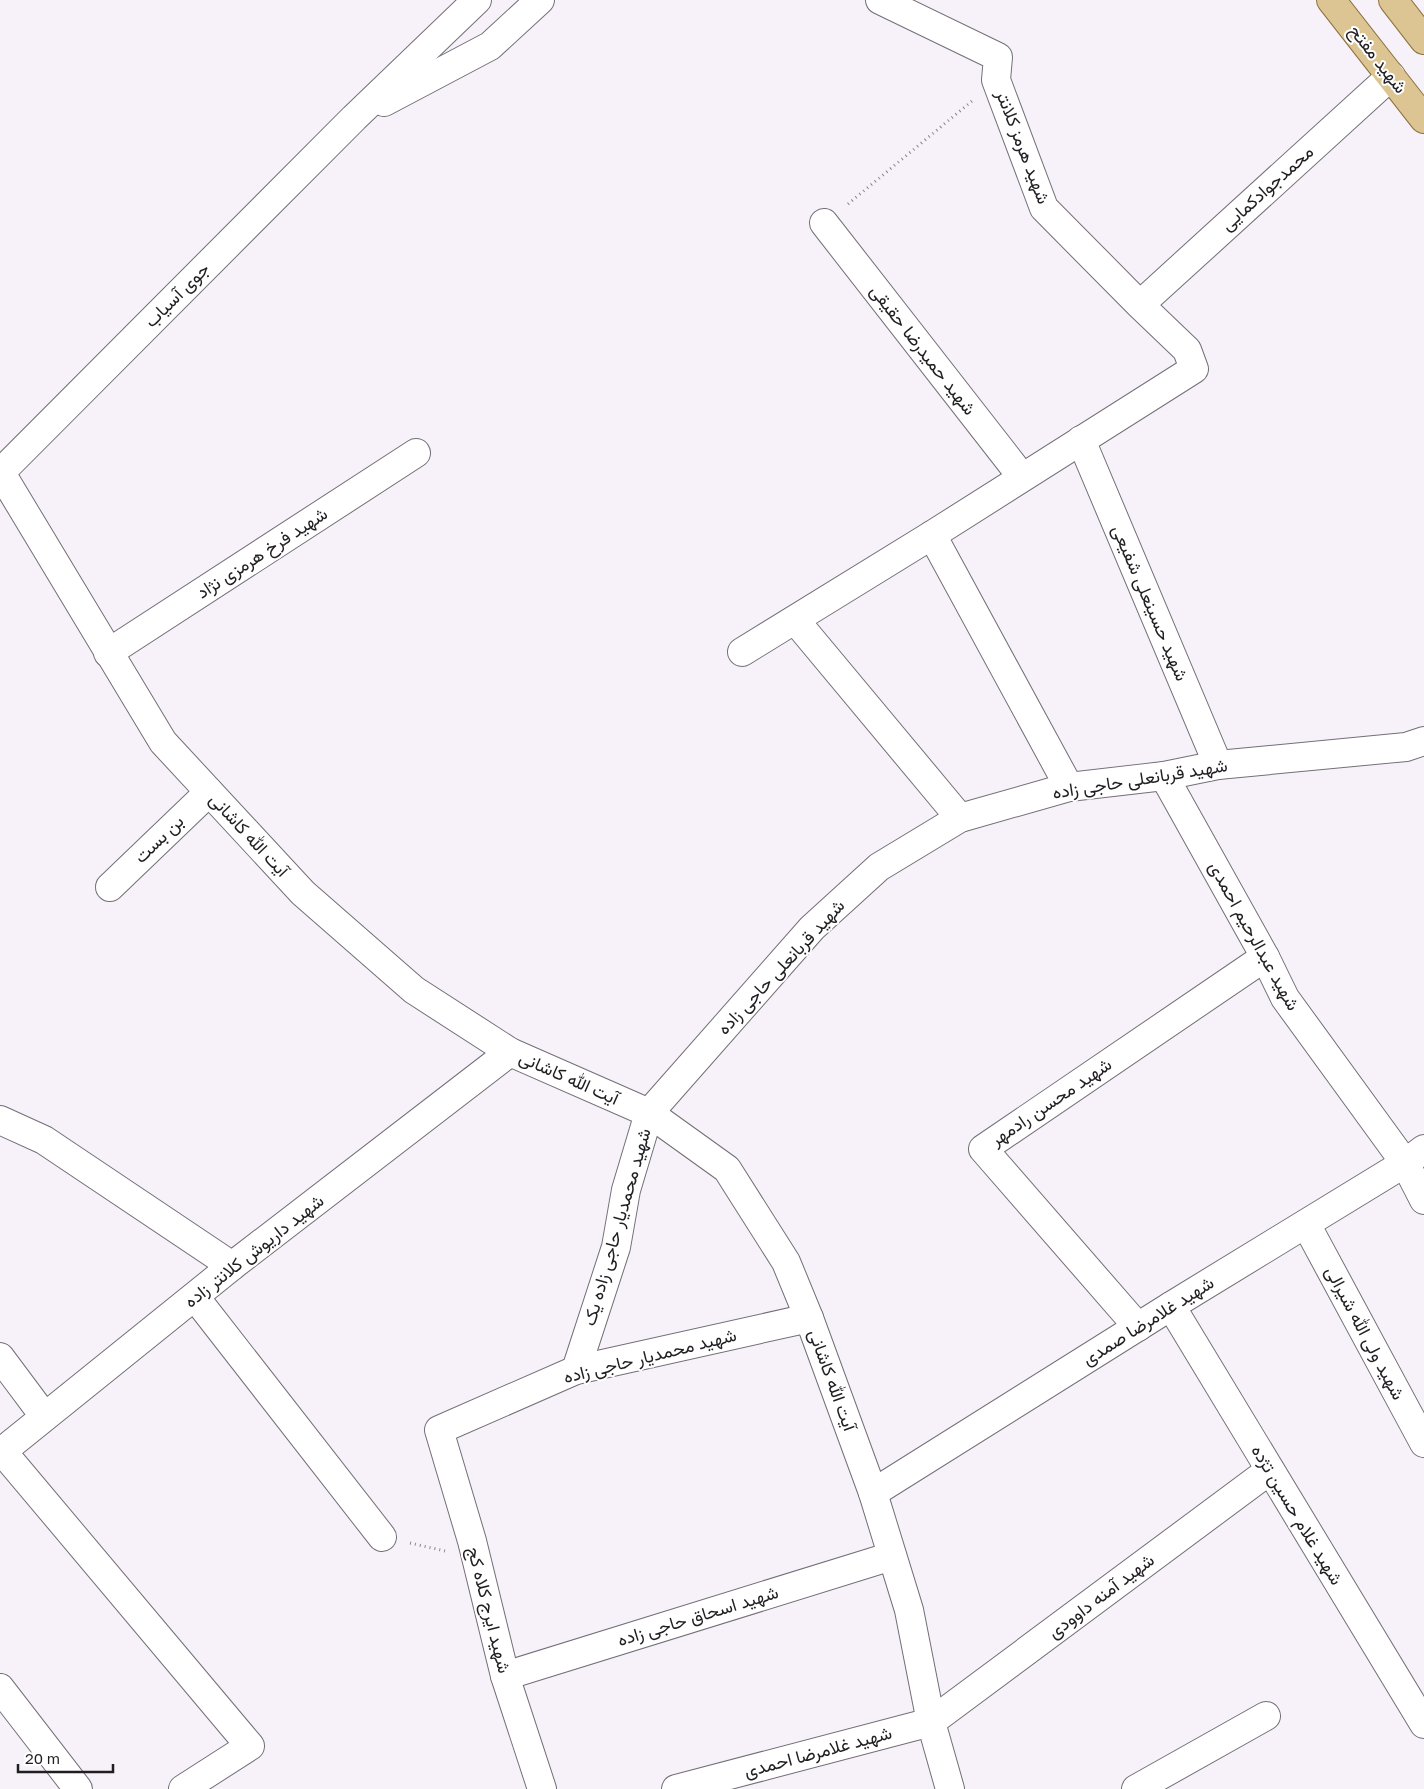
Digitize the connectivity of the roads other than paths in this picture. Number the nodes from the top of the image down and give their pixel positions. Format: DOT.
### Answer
graph roads {
  1 [pos="477,0"];
  2 [pos="540,0"];
  3 [pos="880,0"];
  4 [pos="1331,0"];
  5 [pos="1393,0"];
  6 [pos="1424,40"];
  7 [pos="1391,76"];
  8 [pos="354,118"];
  9 [pos="1424,119"];
  10 [pos="824,223"];
  11 [pos="1144,301"];
  12 [pos="1081,440"];
  13 [pos="416,453"];
  14 [pos="0,473"];
  15 [pos="1022,477"];
  16 [pos="932,535"];
  17 [pos="795,620"];
  18 [pos="742,652"];
  19 [pos="108,653"];
  20 [pos="1424,741"];
  21 [pos="1218,765"];
  22 [pos="1164,776"];
  23 [pos="1069,787"];
  24 [pos="209,792"];
  25 [pos="960,818"];
  26 [pos="110,887"];
  27 [pos="1265,957"];
  28 [pos="510,1052"];
  29 [pos="649,1113"];
  30 [pos="0,1120"];
  31 [pos="1415,1156"];
  32 [pos="1424,1200"];
  33 [pos="1306,1224"];
  34 [pos="232,1266"];
  35 [pos="195,1297"];
  36 [pos="1171,1306"];
  37 [pos="809,1318"];
  38 [pos="1138,1327"];
  39 [pos="0,1358"];
  40 [pos="576,1370"];
  41 [pos="44,1416"];
  42 [pos="438,1430"];
  43 [pos="1424,1443"];
  44 [pos="1,1452"];
  45 [pos="1270,1470"];
  46 [pos="873,1493"];
  47 [pos="382,1536"];
  48 [pos="892,1556"];
  49 [pos="504,1676"];
  50 [pos="0,1688"];
  51 [pos="1266,1716"];
  52 [pos="931,1722"];
  53 [pos="1424,1724"];
  54 [pos="78,1789"];
  55 [pos="183,1789"];
  56 [pos="542,1789"];
  57 [pos="676,1789"];
  58 [pos="950,1789"];
  59 [pos="1136,1789"];
  1 -- 8 [label="street, جوی آسیاب"];
  2 -- 8 [label="street, جوی آسیاب"];
  3 -- 12 [label="street, شهید هرمز کلانتر"];
  4 -- 7 [label="main road, شهید مفتح"];
  5 -- 6 [label="main road"];
  7 -- 9 [label="main road, شهید مفتح"];
  7 -- 11 [label="street, محمدجوادکمایی"];
  8 -- 14 [label="street, جوی آسیاب"];
  10 -- 15 [label="street, شهید حمیدرضا حقیقی"];
  12 -- 15 [label="street"];
  12 -- 21 [label="street, شهید حسینعلی شفیعی"];
  13 -- 19 [label="street, شهید فرخ هرمزی نژاد"];
  14 -- 19 [label="street, آیت الله کاشانی"];
  15 -- 16 [label="street"];
  16 -- 17 [label="street"];
  16 -- 23 [label="street"];
  17 -- 18 [label="street"];
  17 -- 25 [label="street"];
  19 -- 24 [label="street, آیت الله کاشانی"];
  20 -- 21 [label="street, شهید قربانعلی حاجی زاده"];
  21 -- 22 [label="street, شهید قربانعلی حاجی زاده"];
  22 -- 23 [label="street, شهید قربانعلی حاجی زاده"];
  22 -- 27 [label="street, شهید عبدالرحیم احمدی"];
  23 -- 25 [label="street, شهید قربانعلی حاجی زاده"];
  24 -- 26 [label="street, بن بست"];
  24 -- 28 [label="street, آیت الله کاشانی"];
  25 -- 29 [label="street, شهید قربانعلی حاجی زاده"];
  27 -- 31 [label="street, شهید عبدالرحیم احمدی"];
  27 -- 38 [label="street, شهید محسن رادمهر"];
  28 -- 29 [label="street, آیت الله کاشانی"];
  28 -- 34 [label="street, شهید داریوش کلانتر زاده"];
  29 -- 37 [label="street, آیت الله کاشانی"];
  29 -- 40 [label="street, شهید محمدیار حاجی زاده یک"];
  30 -- 34 [label="street"];
  31 -- 32 [label="street, شهید عبدالرحیم احمدی"];
  31 -- 33 [label="street, شهید غلامرضا صمدی"];
  33 -- 36 [label="street, شهید غلامرضا صمدی"];
  33 -- 43 [label="street, شهید ولی الله شیرالی"];
  34 -- 35 [label="street, شهید داریوش کلانتر زاده"];
  35 -- 41 [label="street, شهید داریوش کلانتر زاده"];
  35 -- 47 [label="street"];
  36 -- 38 [label="street, شهید غلامرضا صمدی"];
  36 -- 45 [label="street, شهید غلام حسین تژده"];
  37 -- 40 [label="street, شهید محمدیار حاجی زاده"];
  37 -- 46 [label="street, آیت الله کاشانی"];
  38 -- 46 [label="street, شهید غلامرضا صمدی"];
  39 -- 41 [label="street"];
  40 -- 42 [label="street, شهید محمدیار حاجی زاده"];
  41 -- 44 [label="street, شهید داریوش کلانتر زاده"];
  42 -- 49 [label="street, شهید ایرج کلاه کج"];
  44 -- 55 [label="street"];
  45 -- 52 [label="street, شهید آمنه داوودی"];
  45 -- 53 [label="street, شهید غلام حسین تژده"];
  46 -- 48 [label="street, آیت الله کاشانی"];
  48 -- 49 [label="street, شهید اسحاق حاجی زاده"];
  48 -- 52 [label="street, آیت الله کاشانی"];
  49 -- 56 [label="street, شهید ایرج کلاه کج"];
  50 -- 54 [label="street"];
  51 -- 59 [label="street"];
  52 -- 57 [label="street, شهید غلامرضا احمدی"];
  52 -- 58 [label="street, آیت الله کاشانی"];
}
